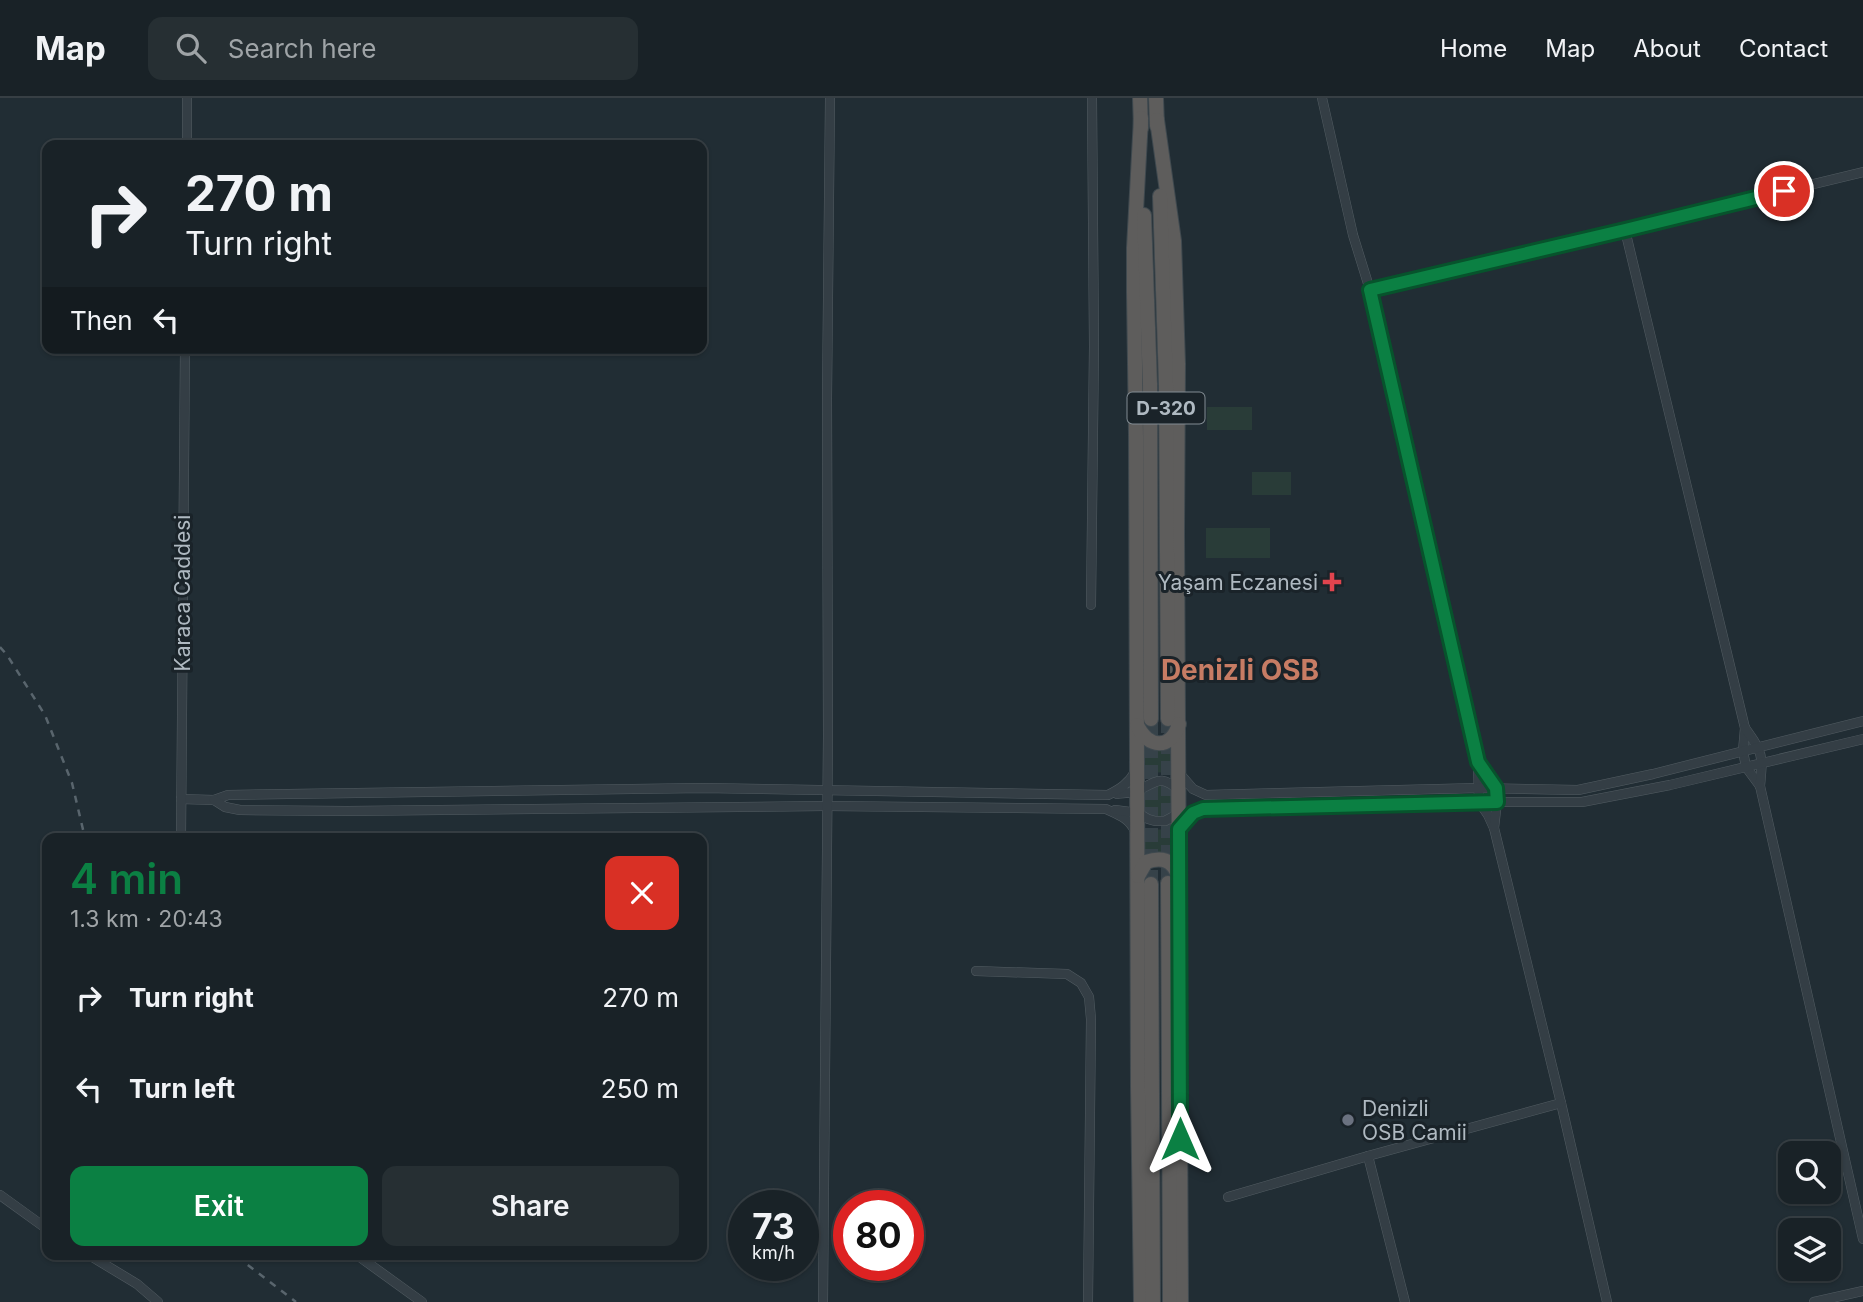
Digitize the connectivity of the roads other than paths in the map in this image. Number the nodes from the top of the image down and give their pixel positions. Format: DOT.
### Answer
graph roads {
  1 [pos="187,98"];
  2 [pos="830,98"];
  3 [pos="1092,98"];
  4 [pos="1140,98"];
  5 [pos="1156,98"];
  6 [pos="1322,98"];
  7 [pos="187,140"];
  8 [pos="1863,172"];
  9 [pos="1625,230"];
  10 [pos="1370,290"];
  11 [pos="185,354"];
  12 [pos="1091,605"];
  13 [pos="1174,720"];
  14 [pos="1863,721"];
  15 [pos="1144,722"];
  16 [pos="1745,728"];
  17 [pos="1863,738"];
  18 [pos="1759,747"];
  19 [pos="1743,751"];
  20 [pos="1478,762"];
  21 [pos="1762,763"];
  22 [pos="1746,767"];
  23 [pos="1137,769"];
  24 [pos="1180,774"];
  25 [pos="1760,786"];
  26 [pos="827,788"];
  27 [pos="1478,788"];
  28 [pos="1496,788"];
  29 [pos="1137,791"];
  30 [pos="1180,791"];
  31 [pos="1108,794"];
  32 [pos="1206,795"];
  33 [pos="181,799"];
  34 [pos="214,800"];
  35 [pos="1479,802"];
  36 [pos="1497,802"];
  37 [pos="826,806"];
  38 [pos="1106,809"];
  39 [pos="1203,809"];
  40 [pos="1138,813"];
  41 [pos="1180,813"];
  42 [pos="1494,828"];
  43 [pos="1179,829"];
  44 [pos="181,833"];
  45 [pos="1137,836"];
  46 [pos="1174,879"];
  47 [pos="1144,881"];
  48 [pos="976,971"];
  49 [pos="1561,1103"];
  50 [pos="1368,1156"];
  51 [pos="0,1195"];
  52 [pos="1228,1197"];
  53 [pos="42,1225"];
  54 [pos="1863,1238"];
  55 [pos="97,1260"];
  56 [pos="364,1260"];
  57 [pos="1863,1291"];
  58 [pos="158,1302"];
  59 [pos="422,1302"];
  60 [pos="823,1302"];
  61 [pos="1088,1302"];
  62 [pos="1141,1302"];
  63 [pos="1153,1302"];
  64 [pos="1170,1302"];
  65 [pos="1181,1302"];
  66 [pos="1405,1302"];
  67 [pos="1607,1302"];
  68 [pos="1814,1302"];
  1 -- 7 [label="street"];
  2 -- 26 [label="street"];
  3 -- 12 [label="street"];
  4 -- 15 [label="highway, D-320"];
  5 -- 13 [label="highway, D-320"];
  6 -- 10 [label="street"];
  8 -- 9 [label="street"];
  9 -- 10 [label="street"];
  9 -- 16 [label="street"];
  10 -- 20 [label="street"];
  11 -- 33 [label="street, Karaca Caddesi"];
  13 -- 15 [label="highway"];
  13 -- 24 [label="highway"];
  14 -- 18 [label="street"];
  15 -- 23 [label="highway"];
  16 -- 18 [label="street"];
  16 -- 19 [label="street"];
  17 -- 21 [label="street"];
  18 -- 19 [label="street"];
  18 -- 21 [label="street"];
  19 -- 22 [label="street"];
  19 -- 28 [label="street"];
  20 -- 27 [label="street"];
  20 -- 28 [label="street"];
  21 -- 22 [label="street"];
  21 -- 25 [label="street"];
  22 -- 25 [label="street"];
  22 -- 36 [label="street"];
  23 -- 29 [label="highway"];
  23 -- 31 [label="street"];
  24 -- 30 [label="highway"];
  24 -- 32 [label="street"];
  25 -- 54 [label="street"];
  26 -- 31 [label="street"];
  26 -- 34 [label="street"];
  26 -- 37 [label="street"];
  27 -- 28 [label="street"];
  27 -- 32 [label="street"];
  27 -- 35 [label="street"];
  28 -- 36 [label="street"];
  29 -- 30 [label="street"];
  29 -- 31 [label="street"];
  29 -- 40 [label="highway"];
  30 -- 32 [label="street"];
  30 -- 41 [label="highway"];
  33 -- 34 [label="street"];
  33 -- 44 [label="street, Karaca Caddesi"];
  34 -- 37 [label="street"];
  35 -- 36 [label="street"];
  35 -- 39 [label="street"];
  35 -- 42 [label="street"];
  36 -- 42 [label="street"];
  37 -- 38 [label="street"];
  37 -- 60 [label="street"];
  38 -- 40 [label="street"];
  38 -- 45 [label="street"];
  39 -- 41 [label="street"];
  39 -- 43 [label="street"];
  40 -- 41 [label="street"];
  40 -- 45 [label="highway"];
  41 -- 43 [label="highway"];
  42 -- 49 [label="street"];
  43 -- 46 [label="highway"];
  45 -- 47 [label="highway"];
  46 -- 47 [label="highway"];
  46 -- 64 [label="highway"];
  46 -- 65 [label="highway"];
  47 -- 62 [label="highway"];
  47 -- 63 [label="highway"];
  48 -- 61 [label="street"];
  49 -- 50 [label="street"];
  49 -- 67 [label="street"];
  50 -- 52 [label="street"];
  50 -- 66 [label="street"];
  51 -- 53 [label="street"];
  55 -- 58 [label="street"];
  56 -- 59 [label="street"];
  57 -- 68 [label="street"];
}
